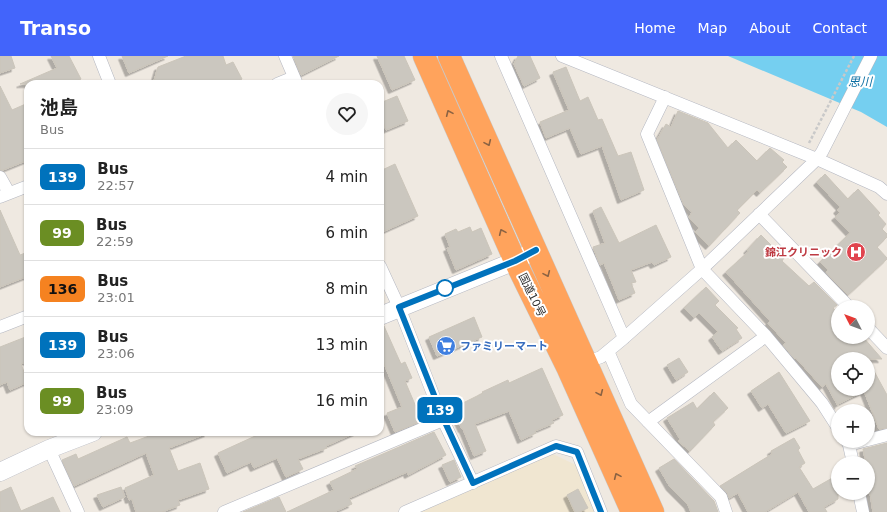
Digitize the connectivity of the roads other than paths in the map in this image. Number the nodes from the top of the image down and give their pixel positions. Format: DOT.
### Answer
graph roads {
  1 [pos="99,56"];
  2 [pos="285,56"];
  3 [pos="424,56"];
  4 [pos="450,56"];
  5 [pos="500,56"];
  6 [pos="562,56"];
  7 [pos="871,56"];
  8 [pos="108,80"];
  9 [pos="295,80"];
  10 [pos="665,97"];
  11 [pos="820,156"];
  12 [pos="0,177"];
  13 [pos="24,188"];
  14 [pos="887,194"];
  15 [pos="4,195"];
  16 [pos="759,214"];
  17 [pos="536,250"];
  18 [pos="515,261"];
  19 [pos="702,269"];
  20 [pos="384,275"];
  21 [pos="841,300"];
  22 [pos="399,307"];
  23 [pos="384,314"];
  24 [pos="24,318"];
  25 [pos="0,327"];
  26 [pos="875,335"];
  27 [pos="766,336"];
  28 [pos="624,338"];
  29 [pos="887,348"];
  30 [pos="608,351"];
  31 [pos="577,366"];
  32 [pos="831,417"];
  33 [pos="444,420"];
  34 [pos="648,422"];
  35 [pos="887,435"];
  36 [pos="83,436"];
  37 [pos="875,438"];
  38 [pos="49,449"];
  39 [pos="0,472"];
  40 [pos="473,483"];
  41 [pos="860,500"];
  42 [pos="78,512"];
  43 [pos="224,512"];
  44 [pos="405,512"];
  45 [pos="601,512"];
  46 [pos="632,512"];
  47 [pos="653,512"];
  48 [pos="726,512"];
  49 [pos="863,512"];
  1 -- 8 [label="street"];
  2 -- 9 [label="street"];
  18 -- 3 [label="highway, 国道10号, one-way"];
  4 -- 17 [label="highway, 国道10号, one-way"];
  5 -- 28 [label="street"];
  6 -- 10 [label="street"];
  7 -- 11 [label="street"];
  10 -- 11 [label="street"];
  10 -- 19 [label="street"];
  11 -- 14 [label="street"];
  11 -- 16 [label="street"];
  12 -- 15 [label="street"];
  13 -- 15 [label="street"];
  16 -- 19 [label="street"];
  16 -- 21 [label="street"];
  17 -- 18 [label="street"];
  17 -- 31 [label="highway, 国道10号, one-way"];
  18 -- 22 [label="street"];
  18 -- 31 [label="highway, 国道10号"];
  19 -- 27 [label="street"];
  19 -- 28 [label="street"];
  20 -- 22 [label="street"];
  22 -- 23 [label="street"];
  22 -- 33 [label="street"];
  24 -- 25 [label="street"];
  26 -- 29 [label="street"];
  27 -- 32 [label="street"];
  27 -- 34 [label="street"];
  28 -- 30 [label="street"];
  30 -- 31 [label="street"];
  30 -- 34 [label="street"];
  46 -- 31 [label="highway, 国道10号, one-way"];
  31 -- 47 [label="highway, 国道10号, one-way"];
  33 -- 40 [label="street"];
  33 -- 43 [label="street"];
  34 -- 48 [label="street"];
  35 -- 37 [label="street"];
  36 -- 38 [label="street"];
  38 -- 39 [label="street"];
  38 -- 42 [label="street"];
  40 -- 44 [label="street"];
  40 -- 45 [label="street"];
  41 -- 49 [label="street"];
}
